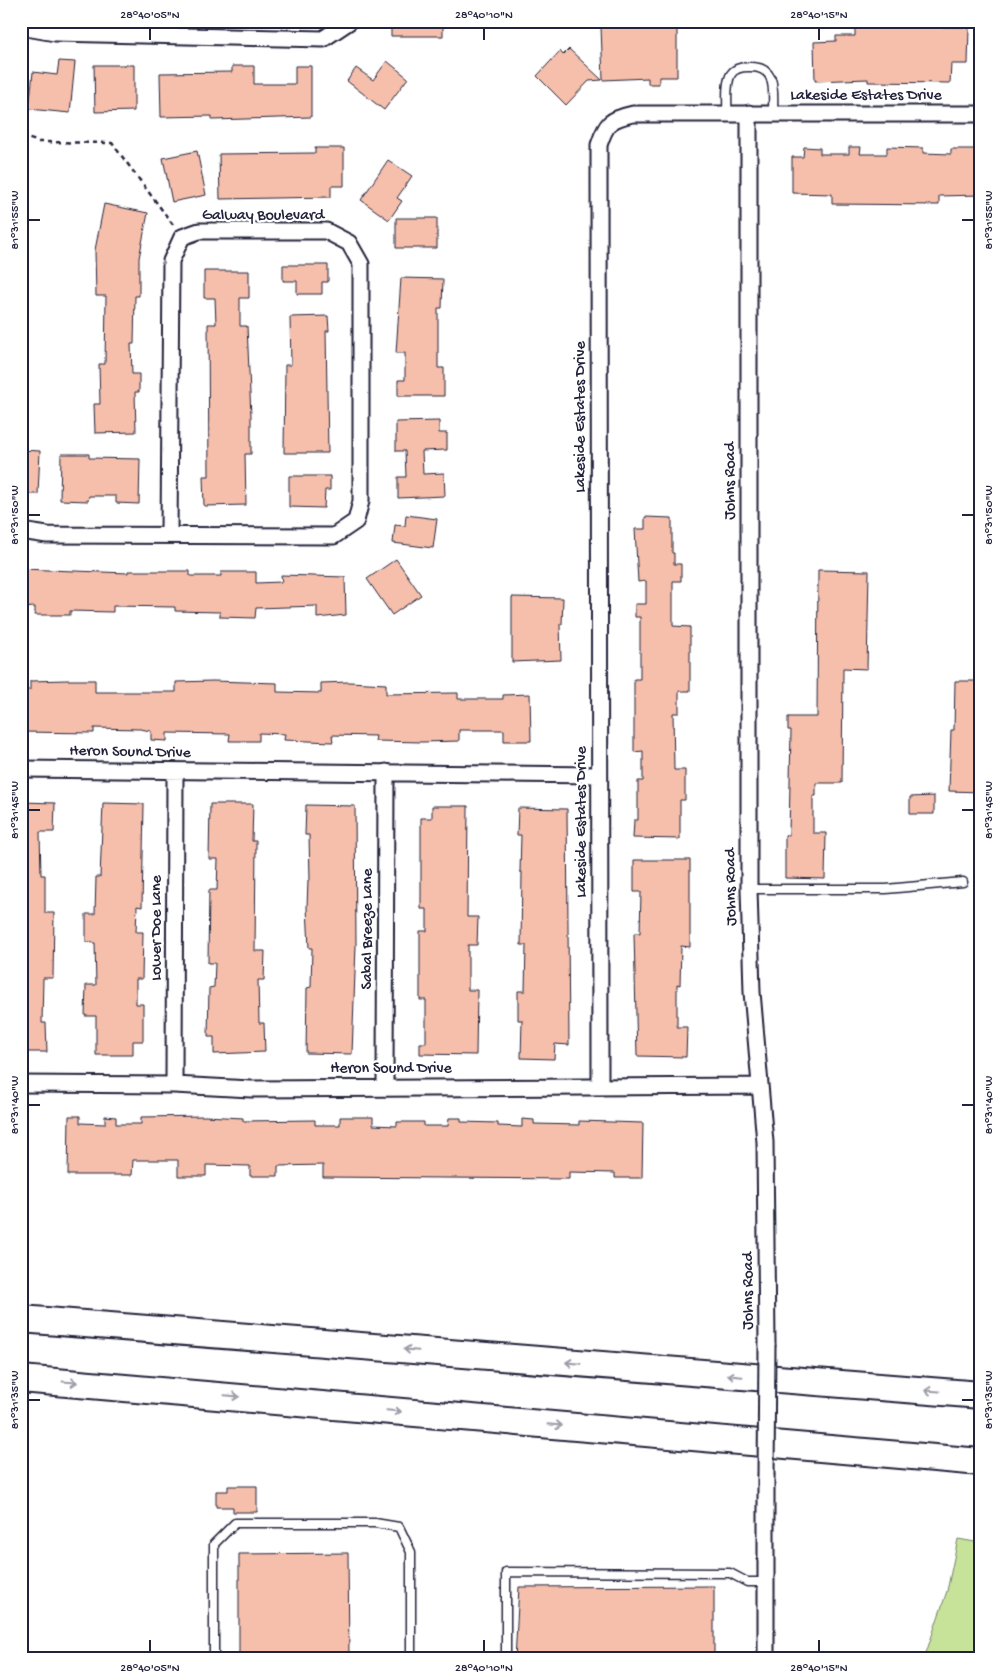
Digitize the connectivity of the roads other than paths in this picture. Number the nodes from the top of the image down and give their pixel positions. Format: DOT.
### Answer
graph roads {
  1 [pos="350,21"];
  2 [pos="24,27"];
  3 [pos="727,114"];
  4 [pos="749,114"];
  5 [pos="773,114"];
  6 [pos="981,114"];
  7 [pos="21,531"];
  8 [pos="169,535"];
  9 [pos="21,769"];
  10 [pos="175,771"];
  11 [pos="386,772"];
  12 [pos="599,774"];
  13 [pos="963,882"];
  14 [pos="749,888"];
  15 [pos="21,1084"];
  16 [pos="174,1085"];
  17 [pos="385,1086"];
  18 [pos="760,1086"];
  19 [pos="600,1087"];
  20 [pos="21,1319"];
  21 [pos="21,1379"];
  22 [pos="981,1395"];
  23 [pos="981,1462"];
  24 [pos="766,1582"];
  25 [pos="214,1659"];
  26 [pos="411,1659"];
  27 [pos="506,1659"];
  28 [pos="766,1659"];
  1 -- 2 [label="street"];
  3 -- 4 [label="street, Lakeside Estates Drive"];
  3 -- 5 [label="lane"];
  3 -- 12 [label="street, Lakeside Estates Drive"];
  4 -- 5 [label="street, Lakeside Estates Drive"];
  4 -- 14 [label="street, Johns Road"];
  5 -- 6 [label="street, Lakeside Estates Drive"];
  7 -- 8 [label="street, Galway Boulevard"];
  8 -- 8 [label="street, Galway Boulevard"];
  9 -- 10 [label="street, Heron Sound Drive"];
  10 -- 11 [label="street, Heron Sound Drive"];
  10 -- 16 [label="street, Lower Doe Lane"];
  11 -- 12 [label="street, Heron Sound Drive"];
  11 -- 17 [label="street, Sabal Breeze Lane"];
  12 -- 19 [label="street, Lakeside Estates Drive"];
  13 -- 14 [label="lane"];
  14 -- 18 [label="street, Johns Road"];
  15 -- 16 [label="street, Heron Sound Drive"];
  16 -- 17 [label="street, Heron Sound Drive"];
  17 -- 19 [label="street, Heron Sound Drive"];
  18 -- 19 [label="street, Heron Sound Drive"];
  18 -- 24 [label="street, Johns Road, bridge"];
  22 -- 20 [label="highway, one-way"];
  21 -- 23 [label="highway, one-way"];
  24 -- 27 [label="lane"];
  24 -- 28 [label="street, Johns Road"];
  25 -- 26 [label="lane"];
}
